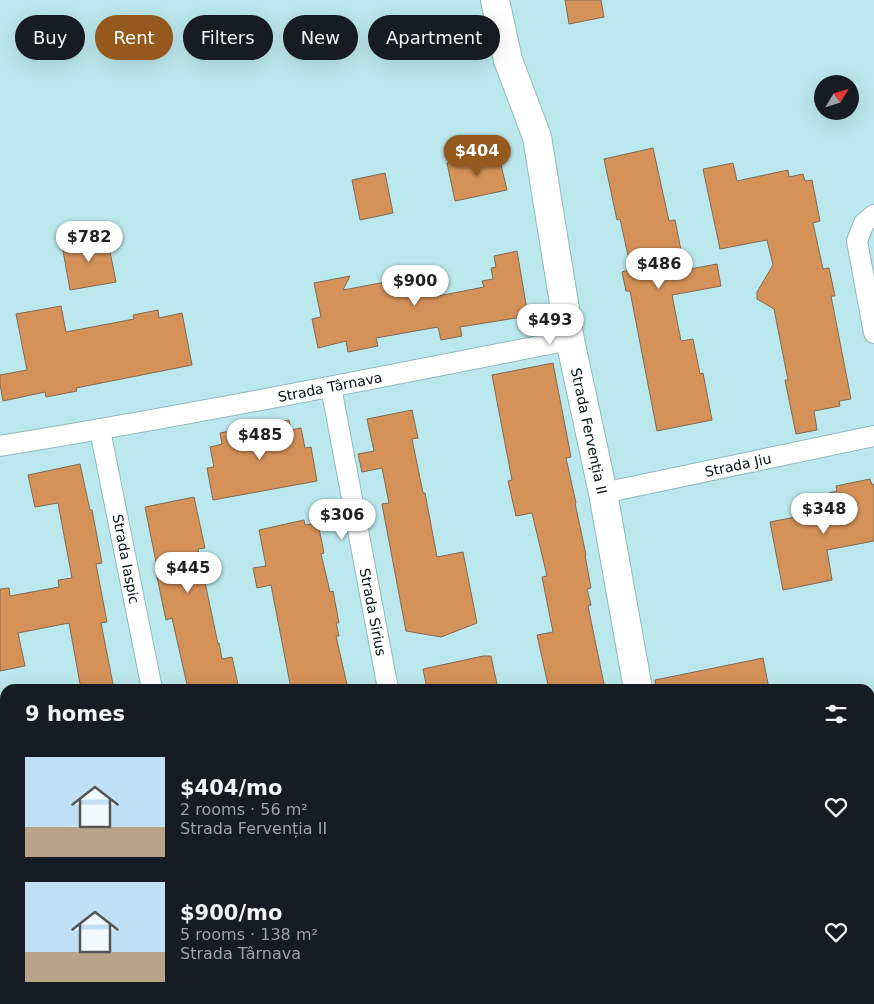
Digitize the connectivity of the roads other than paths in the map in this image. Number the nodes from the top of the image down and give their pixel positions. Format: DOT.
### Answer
graph roads {
  1 [pos="495,0"];
  2 [pos="874,215"];
  3 [pos="874,333"];
  4 [pos="570,340"];
  5 [pos="331,387"];
  6 [pos="100,430"];
  7 [pos="874,436"];
  8 [pos="0,446"];
  9 [pos="603,493"];
  10 [pos="151,684"];
  11 [pos="387,684"];
  12 [pos="637,684"];
  1 -- 4 [label="street, Strada Fervenția II"];
  2 -- 3 [label="street"];
  4 -- 5 [label="street, Strada Târnava"];
  4 -- 9 [label="street, Strada Fervenția II"];
  5 -- 6 [label="street, Strada Târnava"];
  5 -- 11 [label="street, Strada Sirius"];
  6 -- 8 [label="street, Strada Târnava"];
  6 -- 10 [label="street, Strada Iaspic"];
  7 -- 9 [label="street, Strada Jiu"];
  9 -- 12 [label="street, Strada Fervenția II"];
}
